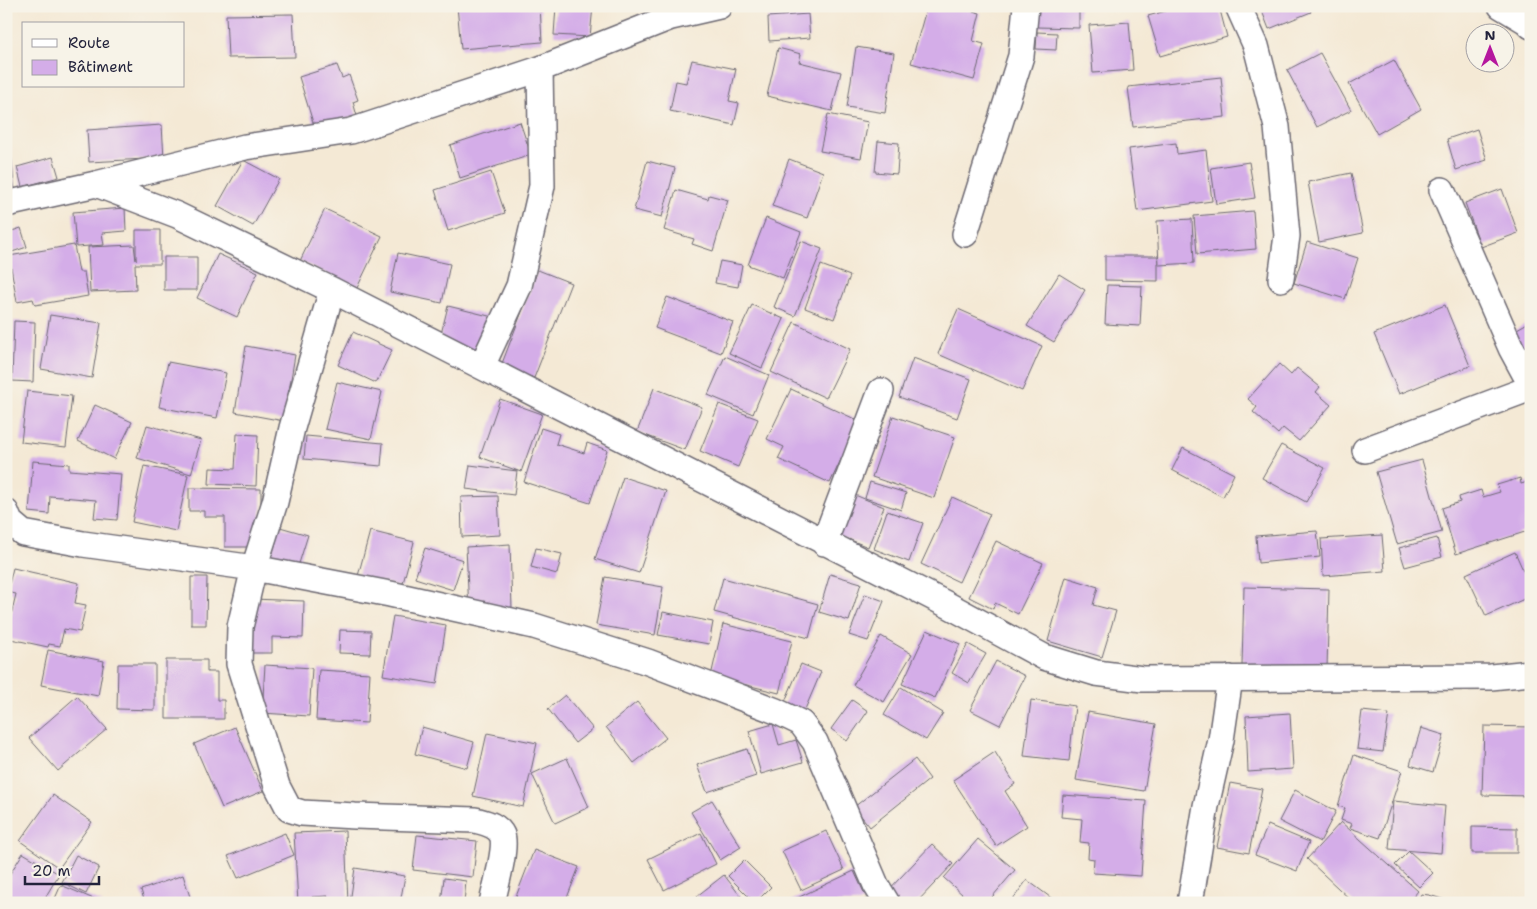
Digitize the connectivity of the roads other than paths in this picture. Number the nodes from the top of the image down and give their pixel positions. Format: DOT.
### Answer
graph roads {
  1 [pos="719,6"];
  2 [pos="1026,6"];
  3 [pos="1238,6"];
  4 [pos="1501,6"];
  5 [pos="1531,26"];
  6 [pos="540,69"];
  7 [pos="96,184"];
  8 [pos="1442,190"];
  9 [pos="6,204"];
  10 [pos="964,234"];
  11 [pos="1281,279"];
  12 [pos="332,290"];
  13 [pos="482,366"];
  14 [pos="1531,386"];
  15 [pos="882,391"];
  16 [pos="1365,450"];
  17 [pos="6,512"];
  18 [pos="824,543"];
  19 [pos="254,568"];
  20 [pos="1531,673"];
  21 [pos="1230,678"];
  22 [pos="492,903"];
  23 [pos="887,903"];
  24 [pos="1190,903"];
  1 -- 6 [label="street"];
  2 -- 10 [label="street"];
  3 -- 11 [label="street"];
  4 -- 5 [label="street"];
  6 -- 7 [label="street"];
  6 -- 13 [label="street"];
  7 -- 9 [label="street"];
  7 -- 12 [label="street"];
  8 -- 14 [label="street"];
  12 -- 13 [label="street"];
  12 -- 19 [label="street"];
  13 -- 18 [label="street"];
  14 -- 16 [label="street"];
  15 -- 18 [label="street"];
  17 -- 19 [label="street"];
  18 -- 21 [label="street"];
  19 -- 22 [label="street"];
  19 -- 23 [label="street"];
  20 -- 21 [label="street"];
  21 -- 24 [label="street"];
}
